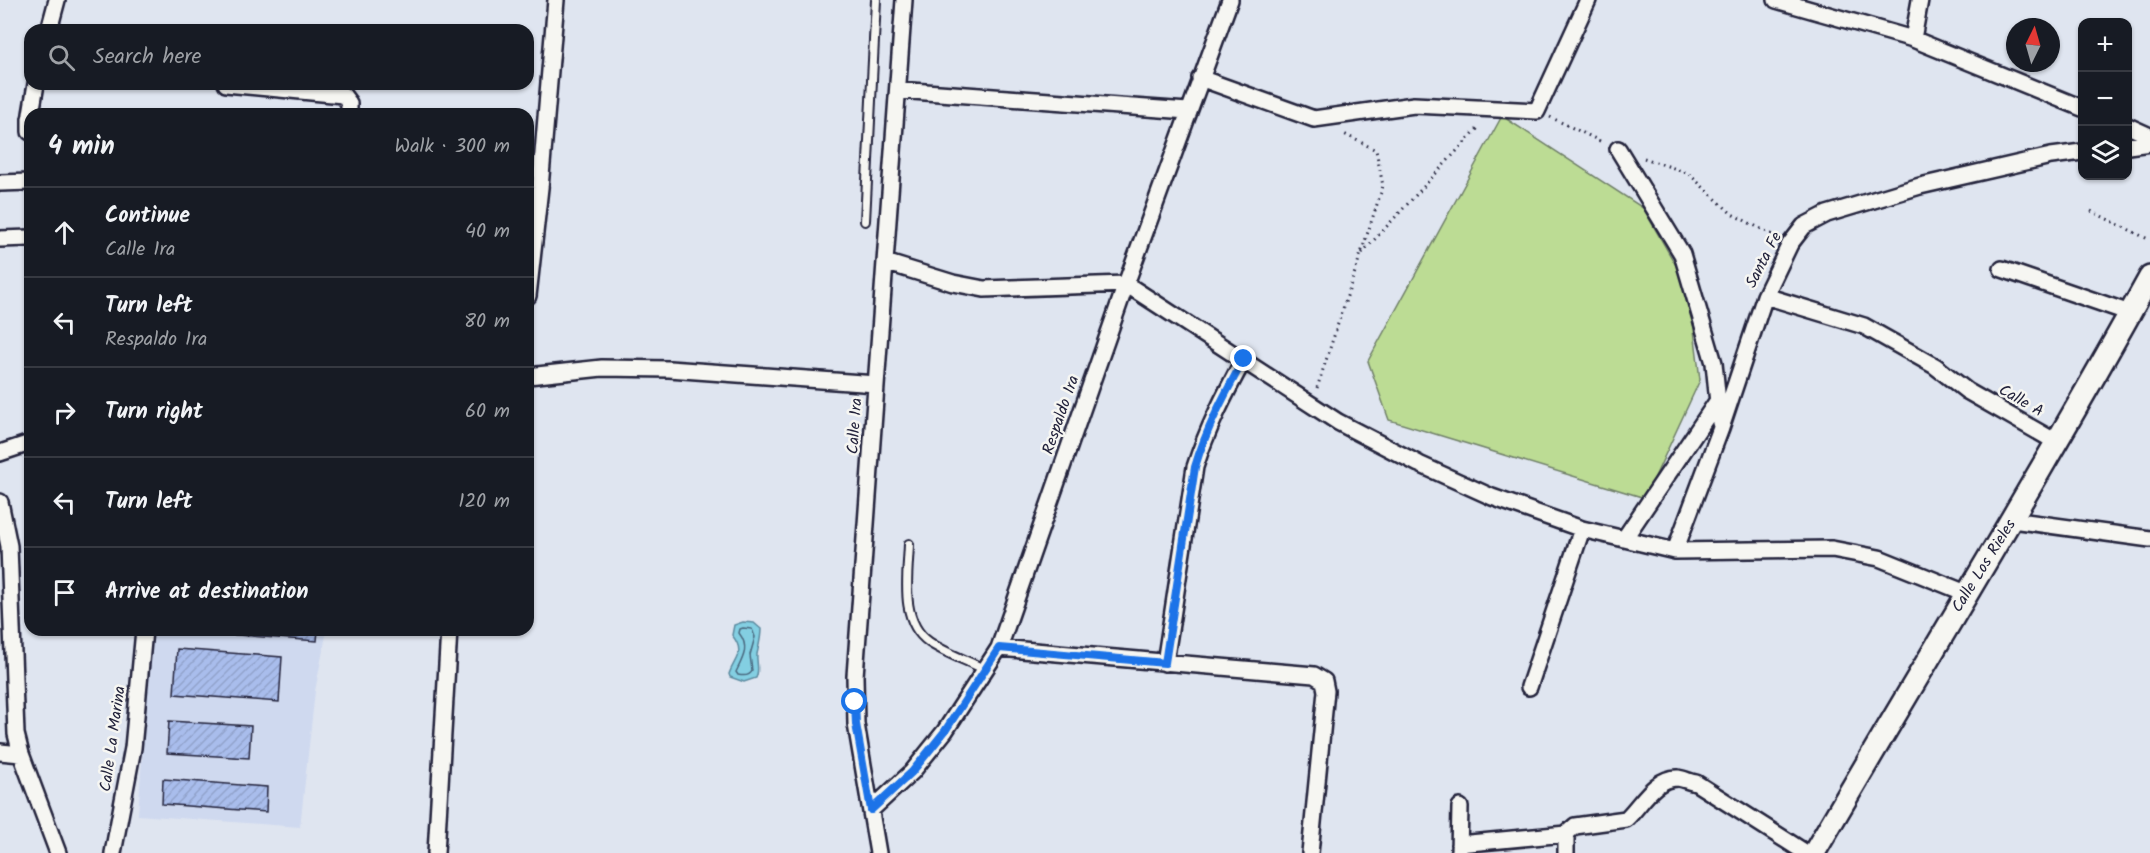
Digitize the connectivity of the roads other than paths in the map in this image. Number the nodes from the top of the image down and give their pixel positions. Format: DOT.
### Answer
graph roads {
  1 [pos="55,0"];
  2 [pos="556,0"];
  3 [pos="876,0"];
  4 [pos="904,0"];
  5 [pos="1230,0"];
  6 [pos="1588,0"];
  7 [pos="1776,0"];
  8 [pos="1920,0"];
  9 [pos="50,24"];
  10 [pos="1913,39"];
  11 [pos="1200,78"];
  12 [pos="35,90"];
  13 [pos="300,90"];
  14 [pos="898,90"];
  15 [pos="2078,106"];
  16 [pos="32,108"];
  17 [pos="349,108"];
  18 [pos="1188,111"];
  19 [pos="2132,128"];
  20 [pos="2150,136"];
  21 [pos="2150,143"];
  22 [pos="2132,145"];
  23 [pos="1618,149"];
  24 [pos="2078,153"];
  25 [pos="24,182"];
  26 [pos="0,183"];
  27 [pos="865,221"];
  28 [pos="24,238"];
  29 [pos="0,239"];
  30 [pos="534,242"];
  31 [pos="885,262"];
  32 [pos="2002,269"];
  33 [pos="2150,277"];
  34 [pos="1126,284"];
  35 [pos="1765,296"];
  36 [pos="2130,313"];
  37 [pos="1244,359"];
  38 [pos="534,375"];
  39 [pos="876,384"];
  40 [pos="1718,400"];
  41 [pos="1721,428"];
  42 [pos="2058,443"];
  43 [pos="24,445"];
  44 [pos="0,453"];
  45 [pos="0,502"];
  46 [pos="2012,520"];
  47 [pos="1582,530"];
  48 [pos="1624,539"];
  49 [pos="2150,539"];
  50 [pos="909,544"];
  51 [pos="1675,551"];
  52 [pos="1966,593"];
  53 [pos="143,636"];
  54 [pos="449,636"];
  55 [pos="999,648"];
  56 [pos="1165,663"];
  57 [pos="984,669"];
  58 [pos="1529,687"];
  59 [pos="0,752"];
  60 [pos="21,753"];
  61 [pos="1460,807"];
  62 [pos="871,810"];
  63 [pos="1566,834"];
  64 [pos="1459,848"];
  65 [pos="58,853"];
  66 [pos="113,853"];
  67 [pos="436,853"];
  68 [pos="878,853"];
  69 [pos="1310,853"];
  70 [pos="1566,853"];
  71 [pos="1806,853"];
  72 [pos="1814,853"];
  1 -- 9 [label="street"];
  2 -- 30 [label="street"];
  3 -- 27 [label="lane"];
  4 -- 14 [label="street, Calle 1ra"];
  5 -- 11 [label="street, Respaldo 1ra"];
  6 -- 11 [label="street"];
  7 -- 10 [label="street"];
  8 -- 10 [label="street"];
  10 -- 15 [label="street"];
  11 -- 18 [label="street, Respaldo 1ra"];
  12 -- 16 [label="street"];
  13 -- 17 [label="street"];
  14 -- 18 [label="street"];
  14 -- 31 [label="street, Calle 1ra"];
  18 -- 34 [label="street, Respaldo 1ra"];
  19 -- 20 [label="street"];
  21 -- 22 [label="street"];
  23 -- 40 [label="street"];
  24 -- 35 [label="street, Santa Fe"];
  25 -- 26 [label="street"];
  28 -- 29 [label="street"];
  31 -- 34 [label="street"];
  31 -- 39 [label="street, Calle 1ra"];
  32 -- 36 [label="street"];
  33 -- 36 [label="street, Calle Los Rieles"];
  34 -- 37 [label="street"];
  34 -- 55 [label="street, Respaldo 1ra"];
  35 -- 41 [label="street, Santa Fe"];
  35 -- 42 [label="street, Calle A"];
  36 -- 42 [label="street, Calle Los Rieles"];
  37 -- 47 [label="street"];
  37 -- 56 [label="street"];
  38 -- 39 [label="street"];
  39 -- 62 [label="street, Calle 1ra"];
  40 -- 41 [label="street"];
  40 -- 48 [label="street"];
  41 -- 51 [label="street, Santa Fe"];
  42 -- 46 [label="street, Calle Los Rieles"];
  43 -- 44 [label="street"];
  45 -- 60 [label="street"];
  46 -- 49 [label="street"];
  46 -- 52 [label="street, Calle Los Rieles"];
  47 -- 48 [label="street"];
  47 -- 58 [label="street"];
  48 -- 51 [label="street"];
  50 -- 57 [label="lane"];
  51 -- 52 [label="street"];
  52 -- 72 [label="street, Calle Los Rieles"];
  53 -- 66 [label="street, Calle La Marina"];
  54 -- 67 [label="street"];
  55 -- 56 [label="street"];
  55 -- 57 [label="street, Respaldo 1ra"];
  56 -- 69 [label="street"];
  57 -- 62 [label="street, Respaldo 1ra"];
  59 -- 60 [label="street"];
  60 -- 65 [label="street"];
  61 -- 64 [label="street"];
  62 -- 68 [label="street, Calle 1ra"];
  63 -- 64 [label="street"];
  63 -- 70 [label="street"];
  63 -- 71 [label="street"];
}
